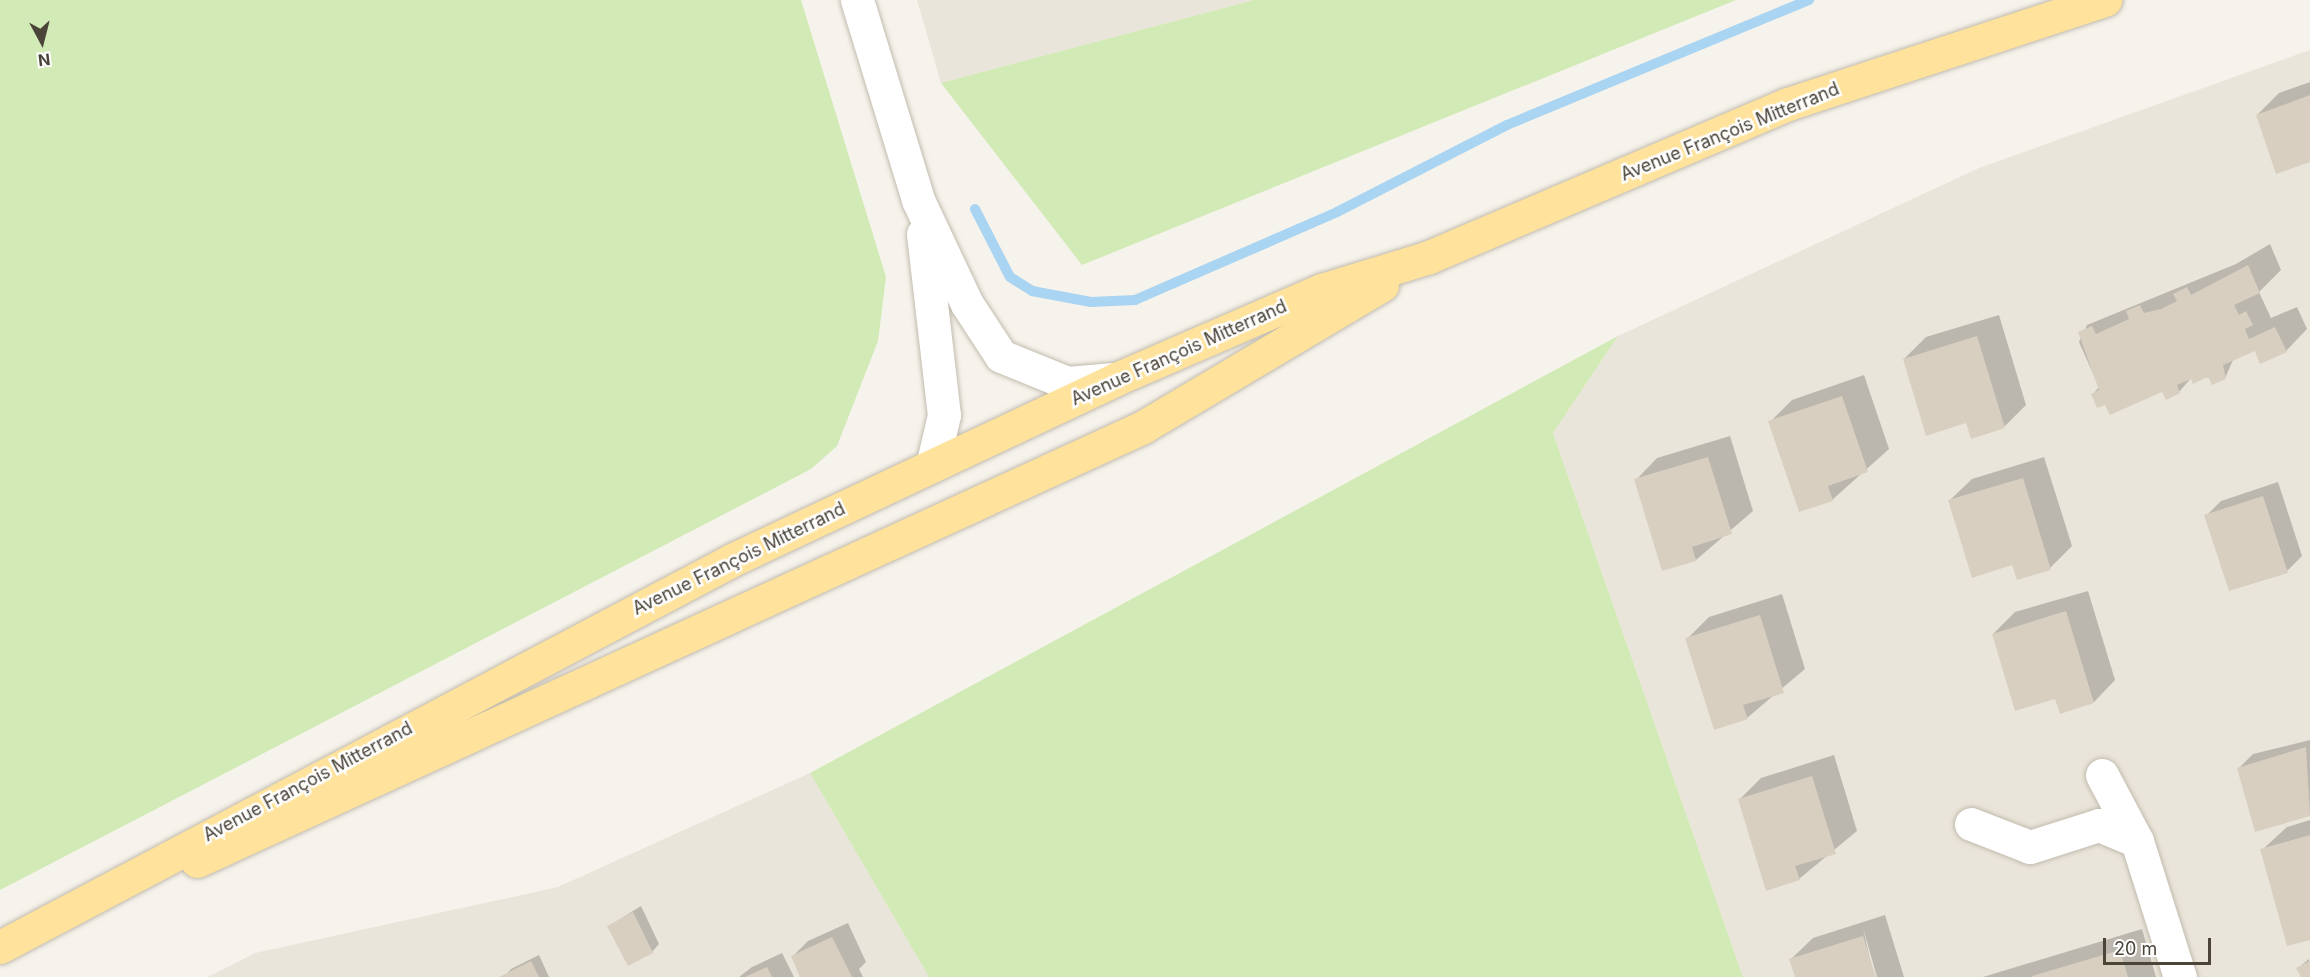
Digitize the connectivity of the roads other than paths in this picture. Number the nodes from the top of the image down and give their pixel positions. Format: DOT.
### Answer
graph roads {
  1 [pos="857,0"];
  2 [pos="2105,0"];
  3 [pos="918,200"];
  4 [pos="1429,257"];
  5 [pos="1116,379"];
  6 [pos="932,466"];
  7 [pos="2102,775"];
  8 [pos="1971,824"];
  9 [pos="2137,841"];
  10 [pos="73,911"];
  11 [pos="0,948"];
  12 [pos="2180,977"];
  1 -- 3 [label="street"];
  2 -- 4 [label="main road, Avenue François Mitterrand"];
  3 -- 5 [label="street"];
  3 -- 6 [label="street"];
  4 -- 5 [label="main road, Avenue François Mitterrand"];
  4 -- 10 [label="main road, Avenue François Mitterrand"];
  5 -- 6 [label="main road, Avenue François Mitterrand"];
  6 -- 10 [label="main road, Avenue François Mitterrand"];
  7 -- 9 [label="street"];
  8 -- 9 [label="street"];
  9 -- 12 [label="street"];
  10 -- 11 [label="main road, Avenue François Mitterrand"];
}
